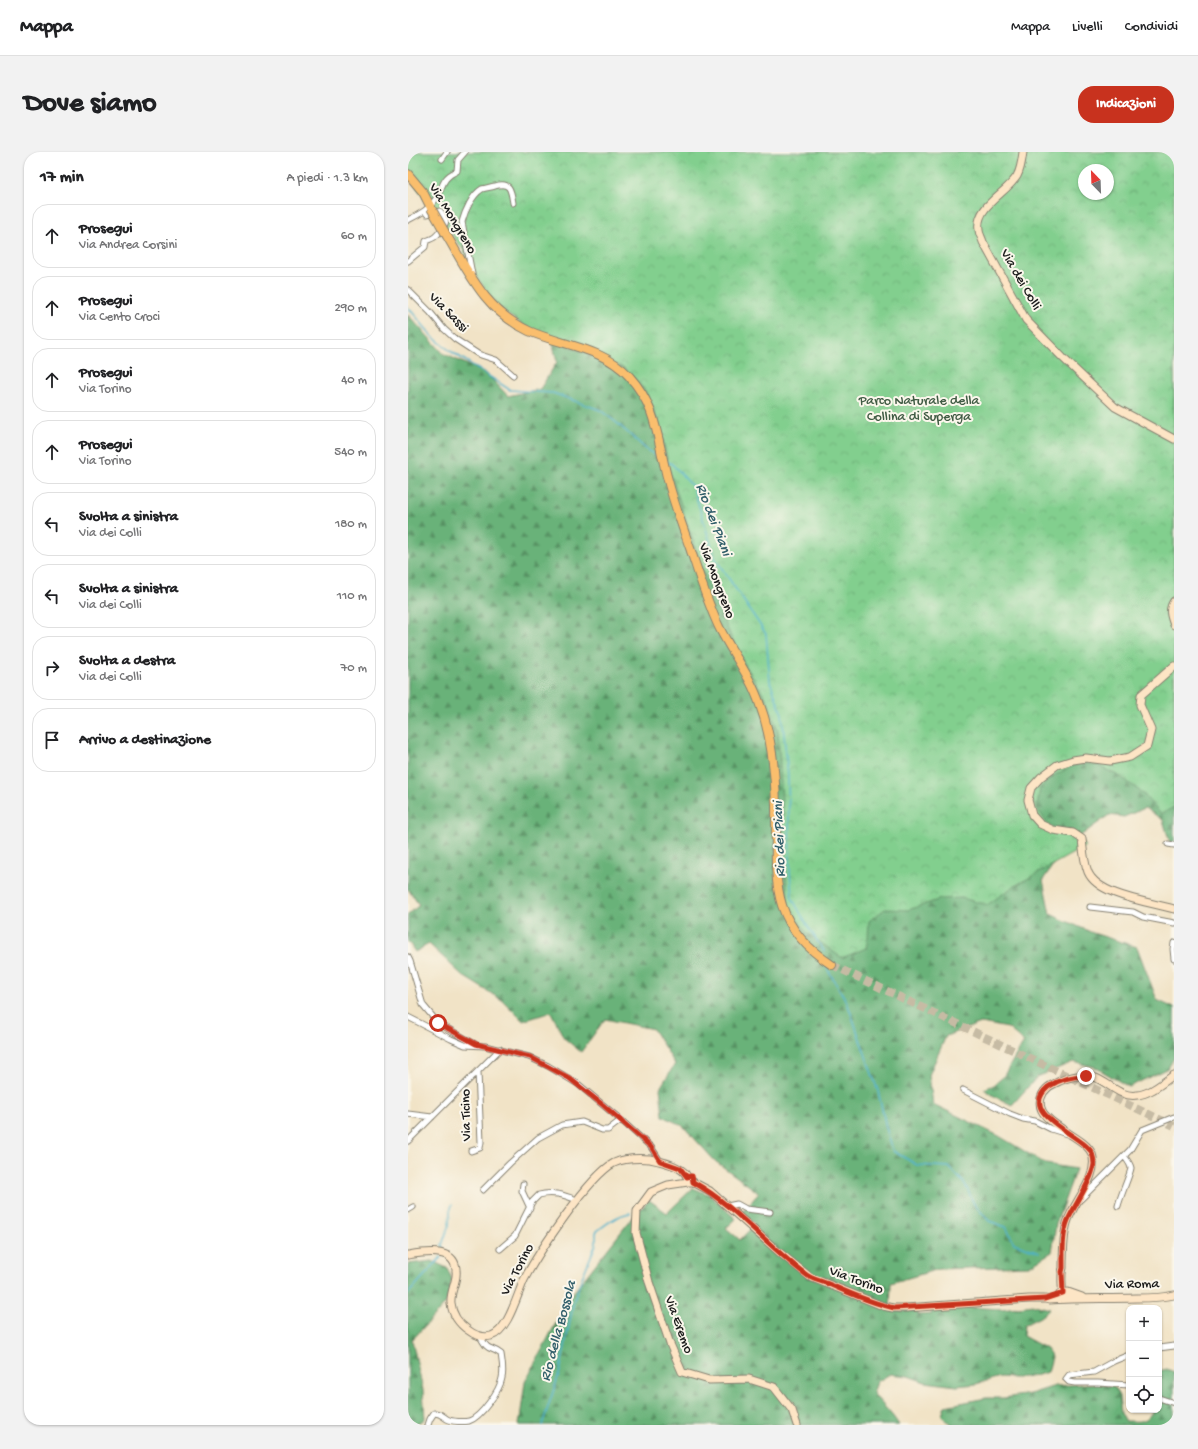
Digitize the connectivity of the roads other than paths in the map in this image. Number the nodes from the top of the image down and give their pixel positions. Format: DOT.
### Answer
graph roads {
  1 [pos="447,152"];
  2 [pos="465,152"];
  3 [pos="1023,152"];
  4 [pos="442,159"];
  5 [pos="408,174"];
  6 [pos="513,203"];
  7 [pos="429,208"];
  8 [pos="408,220"];
  9 [pos="408,261"];
  10 [pos="472,278"];
  11 [pos="408,290"];
  12 [pos="513,375"];
  13 [pos="1174,440"];
  14 [pos="1174,601"];
  15 [pos="1174,625"];
  16 [pos="1174,666"];
  17 [pos="1168,844"];
  18 [pos="1174,845"];
  19 [pos="1090,907"];
  20 [pos="1174,909"];
  21 [pos="1174,923"];
  22 [pos="1174,943"];
  23 [pos="408,957"];
  24 [pos="1174,959"];
  25 [pos="832,965"];
  26 [pos="408,1017"];
  27 [pos="476,1044"];
  28 [pos="500,1049"];
  29 [pos="478,1072"];
  30 [pos="1174,1075"];
  31 [pos="963,1090"];
  32 [pos="408,1114"];
  33 [pos="432,1117"];
  34 [pos="1174,1119"];
  35 [pos="621,1120"];
  36 [pos="1070,1135"];
  37 [pos="408,1141"];
  38 [pos="471,1151"];
  39 [pos="1124,1156"];
  40 [pos="660,1161"];
  41 [pos="690,1180"];
  42 [pos="523,1184"];
  43 [pos="483,1190"];
  44 [pos="577,1200"];
  45 [pos="1075,1205"];
  46 [pos="727,1206"];
  47 [pos="1118,1206"];
  48 [pos="414,1207"];
  49 [pos="530,1208"];
  50 [pos="408,1210"];
  51 [pos="770,1212"];
  52 [pos="500,1249"];
  53 [pos="408,1255"];
  54 [pos="1067,1296"];
  55 [pos="1174,1296"];
  56 [pos="480,1336"];
  57 [pos="1174,1346"];
  58 [pos="1162,1348"];
  59 [pos="1126,1356"];
  60 [pos="1126,1385"];
  61 [pos="1162,1399"];
  62 [pos="1174,1404"];
  63 [pos="428,1425"];
  64 [pos="797,1425"];
  1 -- 4 [label="street"];
  2 -- 7 [label="street"];
  3 -- 13 [label="street, Via dei Colli"];
  5 -- 7 [label="main road, Via Mongreno"];
  6 -- 10 [label="street, Via Mongreno"];
  7 -- 8 [label="street"];
  7 -- 9 [label="street"];
  7 -- 10 [label="main road, Via Mongreno, bridge"];
  10 -- 25 [label="main road, Via Mongreno"];
  11 -- 12 [label="street, Via Sassi"];
  14 -- 15 [label="street"];
  16 -- 20 [label="street"];
  17 -- 18 [label="street"];
  19 -- 21 [label="street"];
  22 -- 24 [label="street"];
  23 -- 27 [label="street"];
  26 -- 27 [label="street"];
  27 -- 28 [label="street"];
  28 -- 29 [label="street, Via Ticino"];
  28 -- 35 [label="street"];
  29 -- 33 [label="street, Via Ticino"];
  29 -- 38 [label="street, Via Ticino"];
  30 -- 36 [label="street"];
  31 -- 36 [label="street"];
  32 -- 33 [label="street"];
  33 -- 37 [label="street, Via Ticino"];
  34 -- 39 [label="street"];
  35 -- 40 [label="street"];
  35 -- 43 [label="street"];
  36 -- 45 [label="street"];
  39 -- 45 [label="street"];
  39 -- 47 [label="street"];
  40 -- 41 [label="street, Via Torino"];
  40 -- 44 [label="street, Via Torino"];
  41 -- 46 [label="street, Via Torino"];
  41 -- 64 [label="street, Via Eremo"];
  42 -- 49 [label="street"];
  44 -- 49 [label="street"];
  44 -- 56 [label="street, Via Torino"];
  45 -- 54 [label="street"];
  46 -- 51 [label="street"];
  46 -- 54 [label="street, Via Torino"];
  48 -- 50 [label="street"];
  49 -- 52 [label="street"];
  53 -- 56 [label="street"];
  54 -- 55 [label="street, Via Roma"];
  56 -- 63 [label="street"];
  57 -- 58 [label="street"];
  59 -- 60 [label="street"];
  61 -- 62 [label="street"];
}
